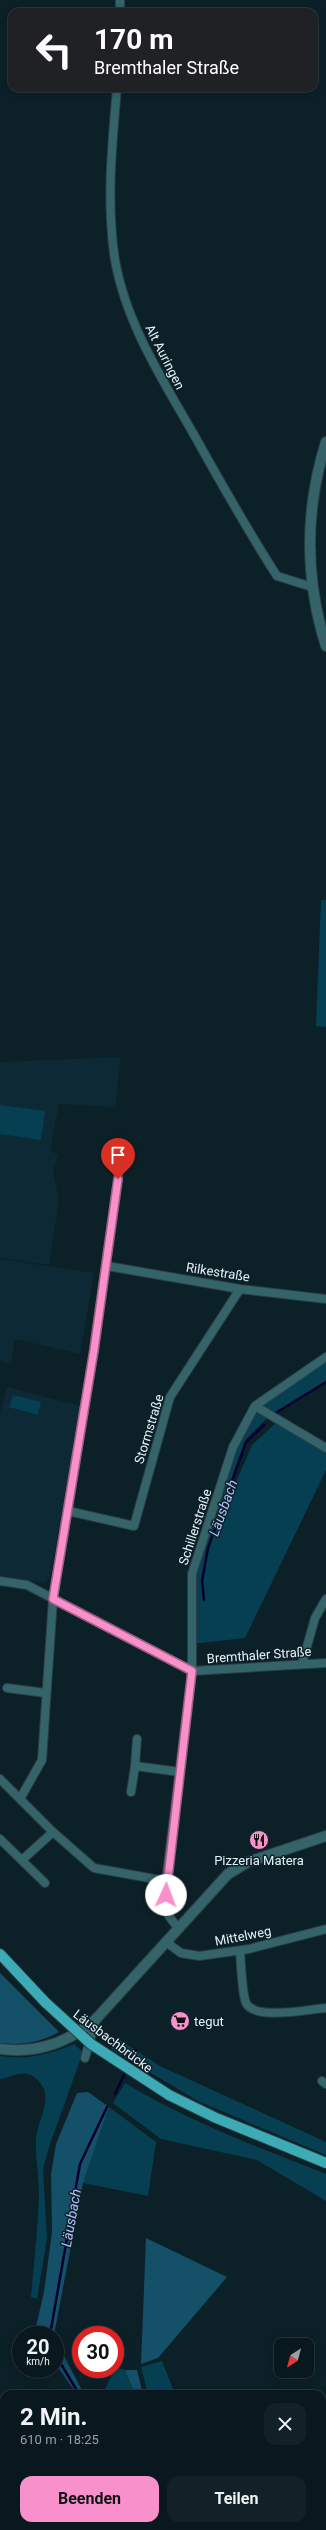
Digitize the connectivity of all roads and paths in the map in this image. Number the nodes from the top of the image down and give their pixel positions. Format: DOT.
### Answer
graph roads {
  1 [pos="117,92"];
  2 [pos="326,442"];
  3 [pos="312,587"];
  4 [pos="326,646"];
  5 [pos="120,1164"];
  6 [pos="107,1266"];
  7 [pos="240,1289"];
  8 [pos="326,1299"];
  9 [pos="326,1357"];
  10 [pos="255,1406"];
  11 [pos="326,1448"];
  12 [pos="68,1511"];
  13 [pos="0,1581"];
  14 [pos="53,1599"];
  15 [pos="326,1599"];
  16 [pos="326,1663"];
  17 [pos="302,1664"];
  18 [pos="192,1671"];
  19 [pos="7,1688"];
  20 [pos="46,1693"];
  21 [pos="137,1739"];
  22 [pos="135,1766"];
  23 [pos="180,1772"];
  24 [pos="0,1779"];
  25 [pos="131,1792"];
  26 [pos="20,1799"];
  27 [pos="53,1832"];
  28 [pos="326,1836"];
  29 [pos="0,1838"];
  30 [pos="22,1860"];
  31 [pos="166,1881"];
  32 [pos="45,1883"];
  33 [pos="178,1928"];
  34 [pos="326,1929"];
  35 [pos="166,1942"];
  36 [pos="240,1951"];
  37 [pos="0,1954"];
  38 [pos="326,2008"];
  39 [pos="96,2019"];
  40 [pos="0,2049"];
  41 [pos="85,2058"];
  42 [pos="326,2163"];
  1 -- 3 [label="street, Alt Auringen"];
  2 -- 3 [label="street"];
  3 -- 4 [label="street"];
  5 -- 6 [label="street"];
  6 -- 7 [label="street, Rilkestraße"];
  6 -- 12 [label="street"];
  7 -- 8 [label="street, Rilkestraße"];
  7 -- 12 [label="street, Stormstraße"];
  9 -- 10 [label="street, Schillerstraße"];
  10 -- 11 [label="street"];
  10 -- 18 [label="street, Schillerstraße"];
  12 -- 14 [label="street"];
  13 -- 14 [label="street, Bremthaler Straße"];
  14 -- 18 [label="street, Bremthaler Straße"];
  14 -- 20 [label="street"];
  15 -- 17 [label="street"];
  16 -- 17 [label="street, Bremthaler Straße"];
  17 -- 18 [label="street, Bremthaler Straße"];
  18 -- 23 [label="street, Schillerstraße"];
  19 -- 20 [label="street"];
  20 -- 26 [label="street"];
  21 -- 22 [label="street"];
  22 -- 23 [label="street"];
  22 -- 25 [label="street"];
  23 -- 31 [label="street, Schillerstraße"];
  24 -- 26 [label="street"];
  26 -- 27 [label="street"];
  27 -- 30 [label="street"];
  27 -- 31 [label="street"];
  28 -- 33 [label="street"];
  29 -- 30 [label="street"];
  30 -- 32 [label="street"];
  31 -- 33 [label="street, Schillerstraße"];
  33 -- 35 [label="street"];
  34 -- 36 [label="street, Mittelweg"];
  35 -- 36 [label="street, Mittelweg"];
  35 -- 39 [label="street"];
  36 -- 38 [label="street"];
  37 -- 42 [label="main road, Läusbachbrücke, bridge"];
  39 -- 40 [label="street"];
  39 -- 41 [label="street"];
}
